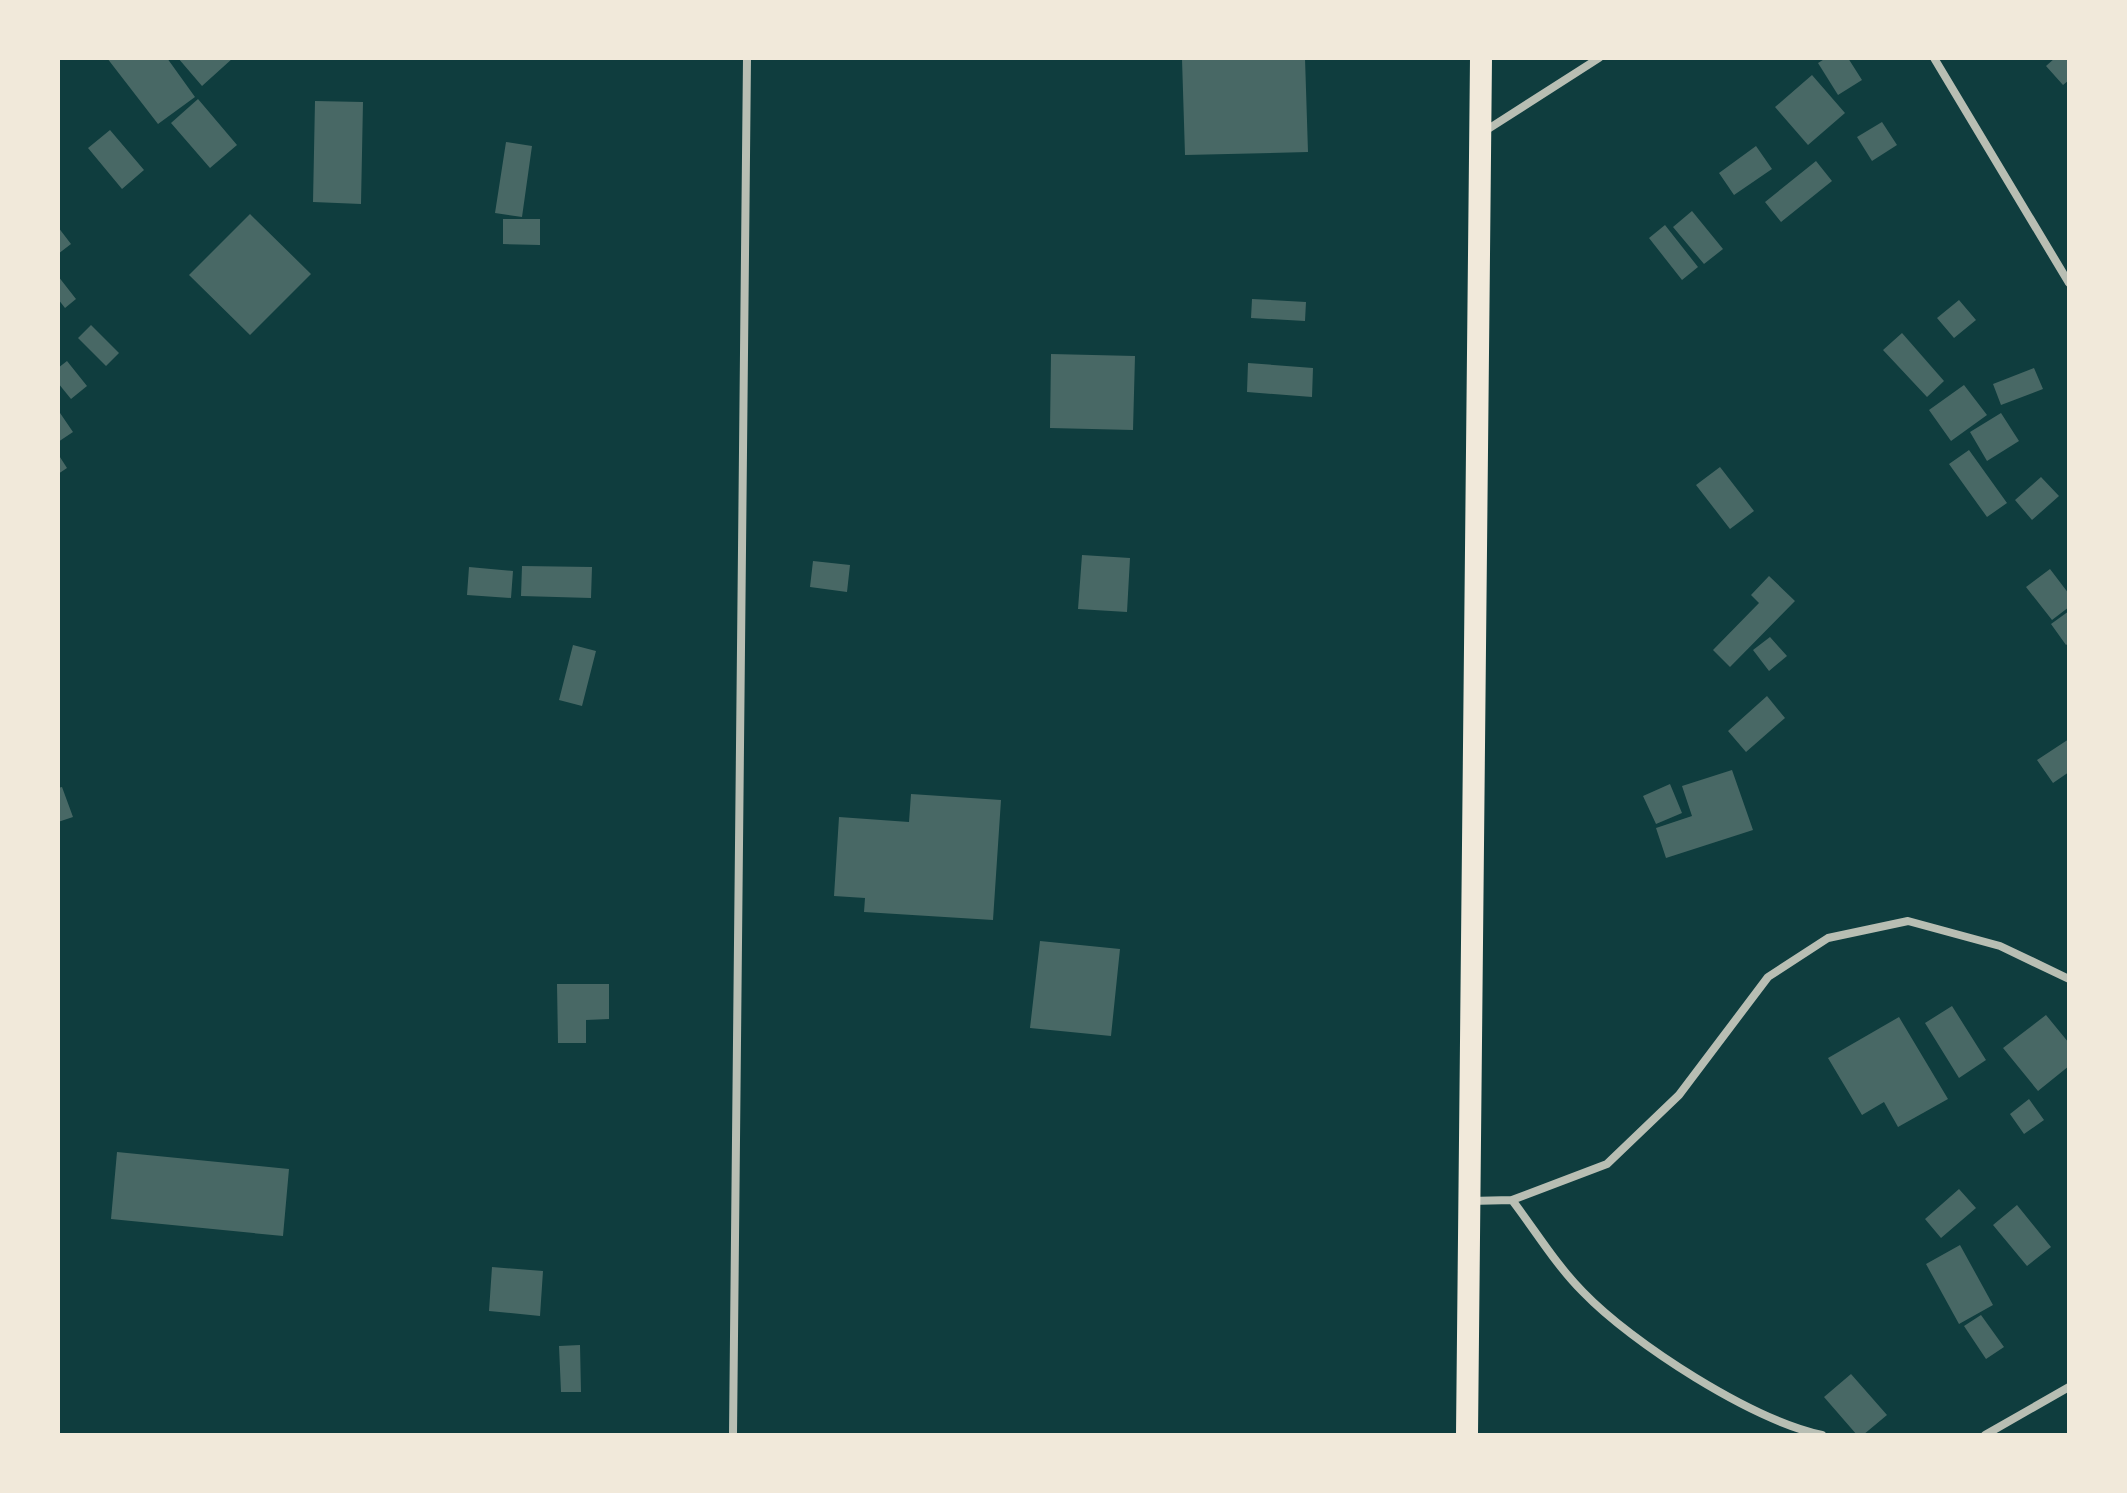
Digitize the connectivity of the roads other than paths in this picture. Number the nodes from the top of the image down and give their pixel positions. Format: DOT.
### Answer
graph roads {
  1 [pos="747,58"];
  2 [pos="1481,58"];
  3 [pos="1599,58"];
  4 [pos="1934,58"];
  5 [pos="1480,134"];
  6 [pos="2069,283"];
  7 [pos="2069,979"];
  8 [pos="1512,1200"];
  9 [pos="1469,1201"];
  10 [pos="2069,1387"];
  11 [pos="1991,1434"];
  12 [pos="733,1435"];
  13 [pos="1467,1435"];
  14 [pos="1822,1435"];
  1 -- 12 [label="street"];
  2 -- 5 [label="highway"];
  3 -- 5 [label="street"];
  4 -- 6 [label="street"];
  5 -- 9 [label="highway"];
  7 -- 8 [label="street"];
  8 -- 9 [label="street"];
  8 -- 14 [label="street"];
  9 -- 13 [label="highway"];
  10 -- 11 [label="street"];
}
